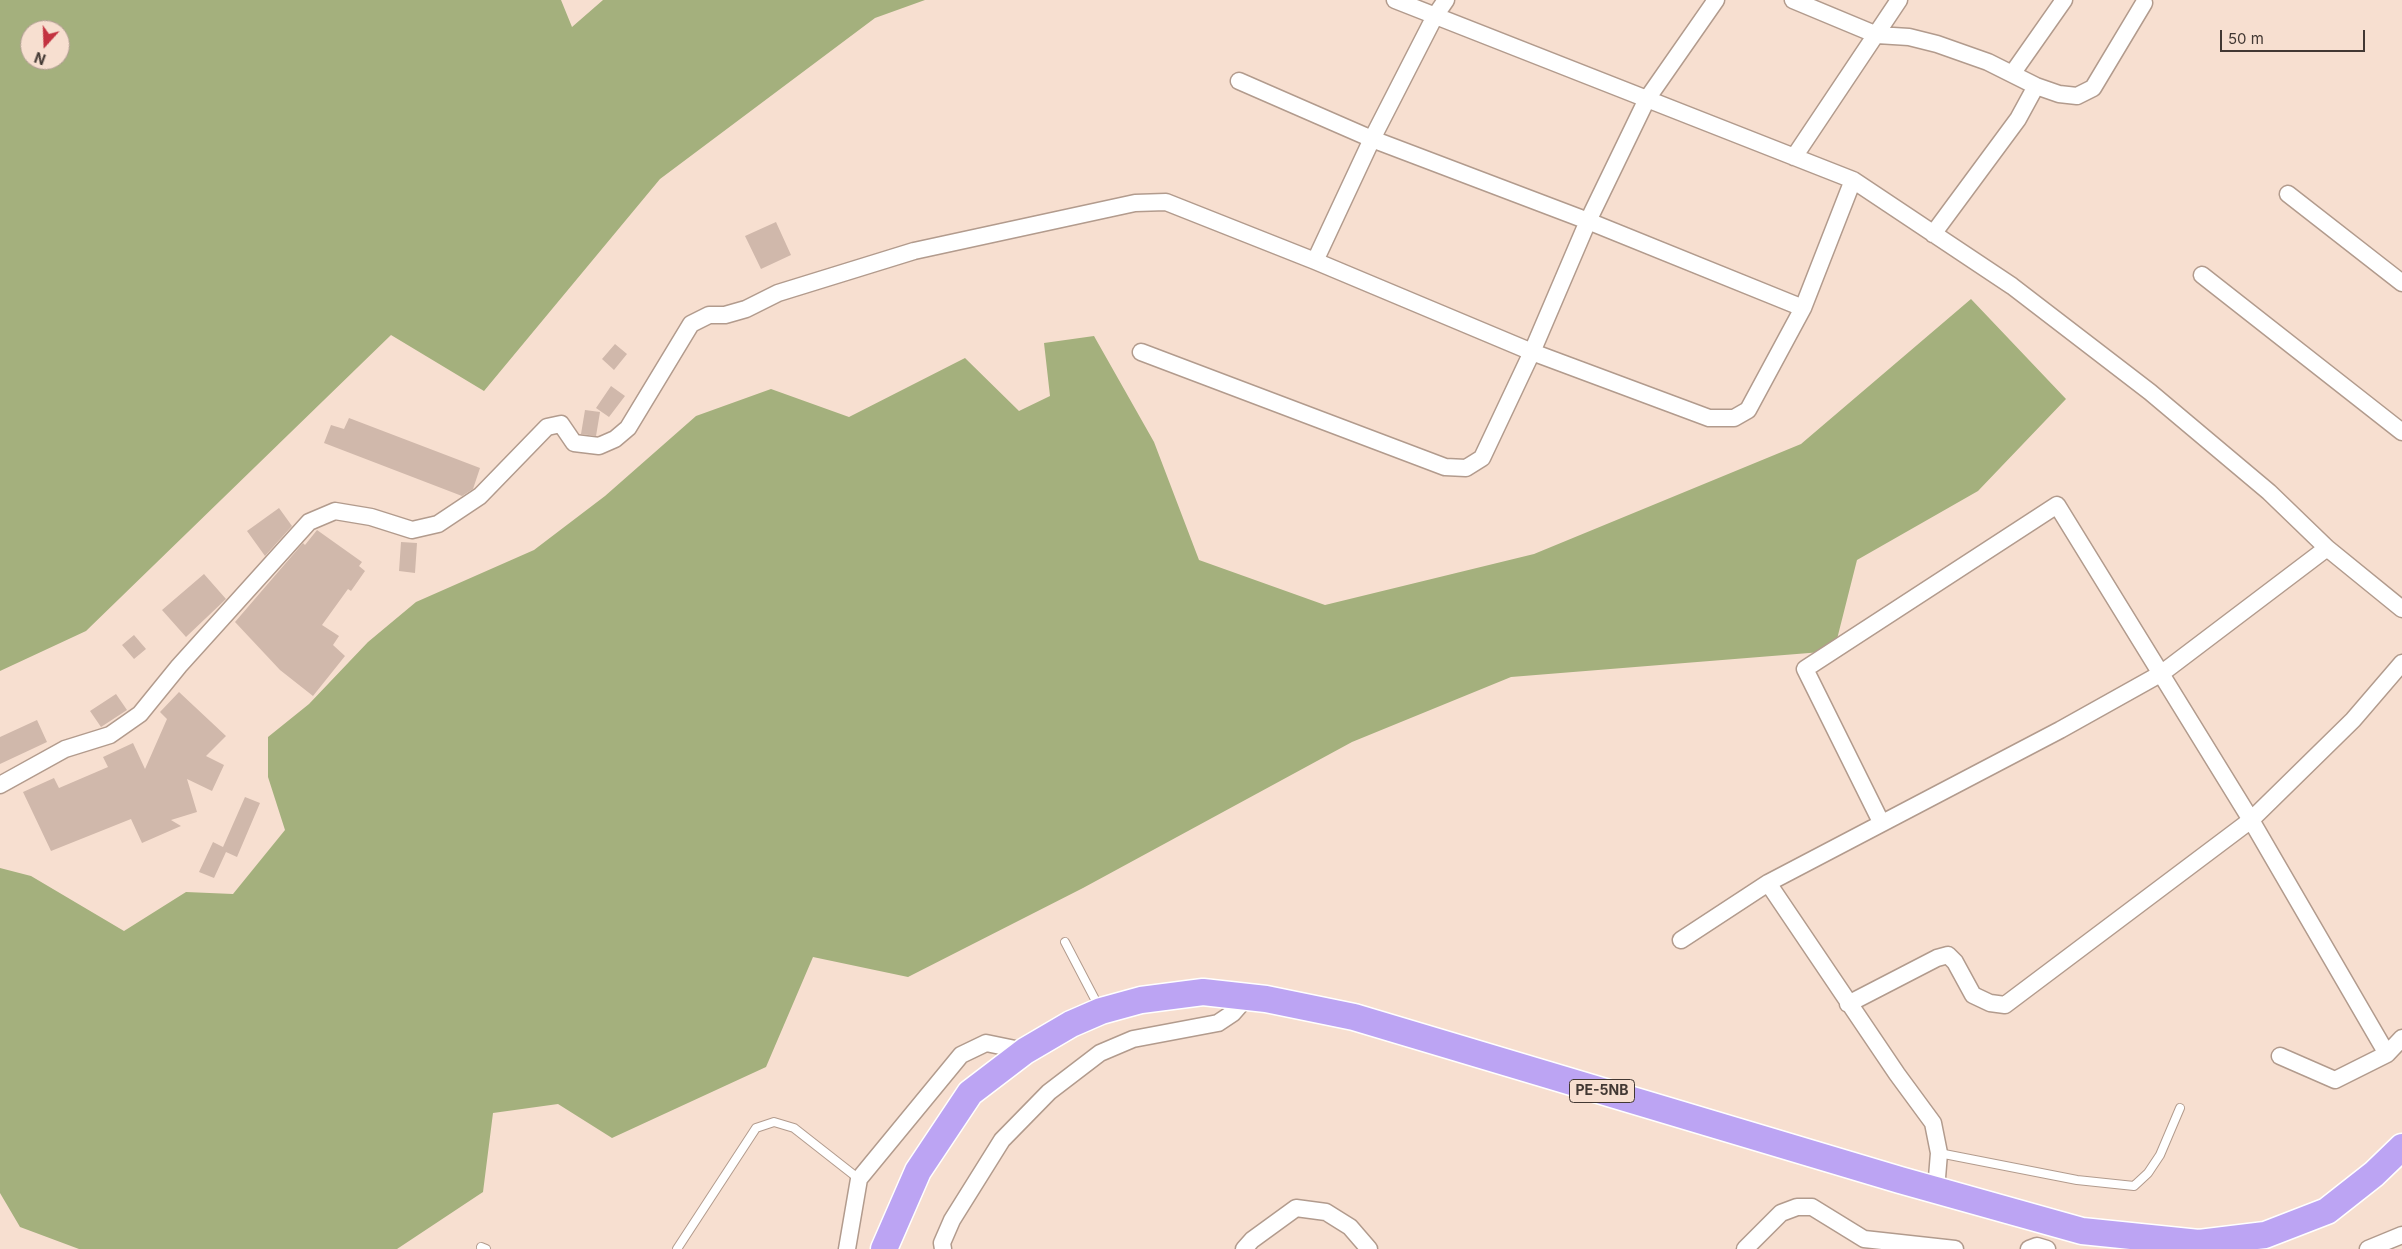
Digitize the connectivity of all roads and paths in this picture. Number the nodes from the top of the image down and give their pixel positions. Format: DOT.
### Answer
graph roads {
  1 [pos="1395,0"];
  2 [pos="1446,0"];
  3 [pos="1716,0"];
  4 [pos="1899,0"];
  5 [pos="2064,0"];
  6 [pos="1800,1"];
  7 [pos="2144,3"];
  8 [pos="1435,16"];
  9 [pos="1877,35"];
  10 [pos="2012,74"];
  11 [pos="1239,80"];
  12 [pos="2036,86"];
  13 [pos="1647,99"];
  14 [pos="1372,139"];
  15 [pos="1794,157"];
  16 [pos="1853,180"];
  17 [pos="2288,194"];
  18 [pos="1588,221"];
  19 [pos="1933,234"];
  20 [pos="1315,260"];
  21 [pos="2202,275"];
  22 [pos="2402,283"];
  23 [pos="1803,308"];
  24 [pos="1141,352"];
  25 [pos="1532,352"];
  26 [pos="2402,432"];
  27 [pos="2327,548"];
  28 [pos="2402,609"];
  29 [pos="2402,663"];
  30 [pos="2162,673"];
  31 [pos="0,785"];
  32 [pos="2251,820"];
  33 [pos="1881,822"];
  34 [pos="1768,883"];
  35 [pos="1681,940"];
  36 [pos="1065,942"];
  37 [pos="1247,997"];
  38 [pos="1848,1004"];
  39 [pos="1101,1011"];
  40 [pos="2402,1038"];
  41 [pos="1025,1051"];
  42 [pos="2388,1054"];
  43 [pos="2280,1056"];
  44 [pos="2180,1108"];
  45 [pos="2402,1147"];
  46 [pos="1939,1153"];
  47 [pos="860,1179"];
  48 [pos="1936,1190"];
  49 [pos="2402,1235"];
  50 [pos="1868,1244"];
  51 [pos="677,1249"];
  52 [pos="847,1249"];
  53 [pos="884,1249"];
  54 [pos="943,1249"];
  55 [pos="1244,1249"];
  56 [pos="1369,1249"];
  57 [pos="1744,1249"];
  58 [pos="1955,1249"];
  59 [pos="2029,1249"];
  60 [pos="2047,1249"];
  61 [pos="2368,1249"];
  1 -- 8 [label="street"];
  2 -- 8 [label="street"];
  3 -- 13 [label="street"];
  4 -- 9 [label="street"];
  5 -- 10 [label="street"];
  6 -- 9 [label="street"];
  7 -- 12 [label="street"];
  8 -- 13 [label="street"];
  8 -- 14 [label="street"];
  9 -- 10 [label="street"];
  9 -- 15 [label="street"];
  10 -- 12 [label="street"];
  11 -- 14 [label="street"];
  12 -- 19 [label="street"];
  13 -- 15 [label="street"];
  13 -- 18 [label="street"];
  14 -- 18 [label="street"];
  14 -- 20 [label="street"];
  15 -- 16 [label="street"];
  16 -- 19 [label="street"];
  16 -- 23 [label="street"];
  17 -- 22 [label="street"];
  18 -- 23 [label="street"];
  18 -- 25 [label="street"];
  19 -- 27 [label="street"];
  20 -- 25 [label="street"];
  20 -- 31 [label="street"];
  21 -- 26 [label="street"];
  23 -- 25 [label="street"];
  24 -- 25 [label="street"];
  27 -- 28 [label="street"];
  27 -- 30 [label="street"];
  29 -- 32 [label="street"];
  30 -- 32 [label="street"];
  30 -- 33 [label="street"];
  30 -- 33 [label="street"];
  32 -- 38 [label="street"];
  32 -- 42 [label="street"];
  33 -- 34 [label="street"];
  34 -- 35 [label="street"];
  34 -- 38 [label="street"];
  36 -- 39 [label="lane"];
  37 -- 39 [label="highway, PE-5NB"];
  37 -- 48 [label="highway, PE-5NB"];
  37 -- 54 [label="street"];
  38 -- 46 [label="street"];
  39 -- 41 [label="highway, PE-5NB"];
  40 -- 42 [label="street"];
  41 -- 47 [label="street"];
  41 -- 53 [label="highway, PE-5NB"];
  42 -- 43 [label="street"];
  44 -- 46 [label="lane"];
  45 -- 48 [label="highway, PE-5NB"];
  46 -- 48 [label="street"];
  47 -- 51 [label="lane"];
  47 -- 52 [label="street"];
  49 -- 61 [label="street"];
  50 -- 57 [label="street"];
  50 -- 58 [label="street"];
  55 -- 56 [label="street"];
  59 -- 60 [label="street"];
}
